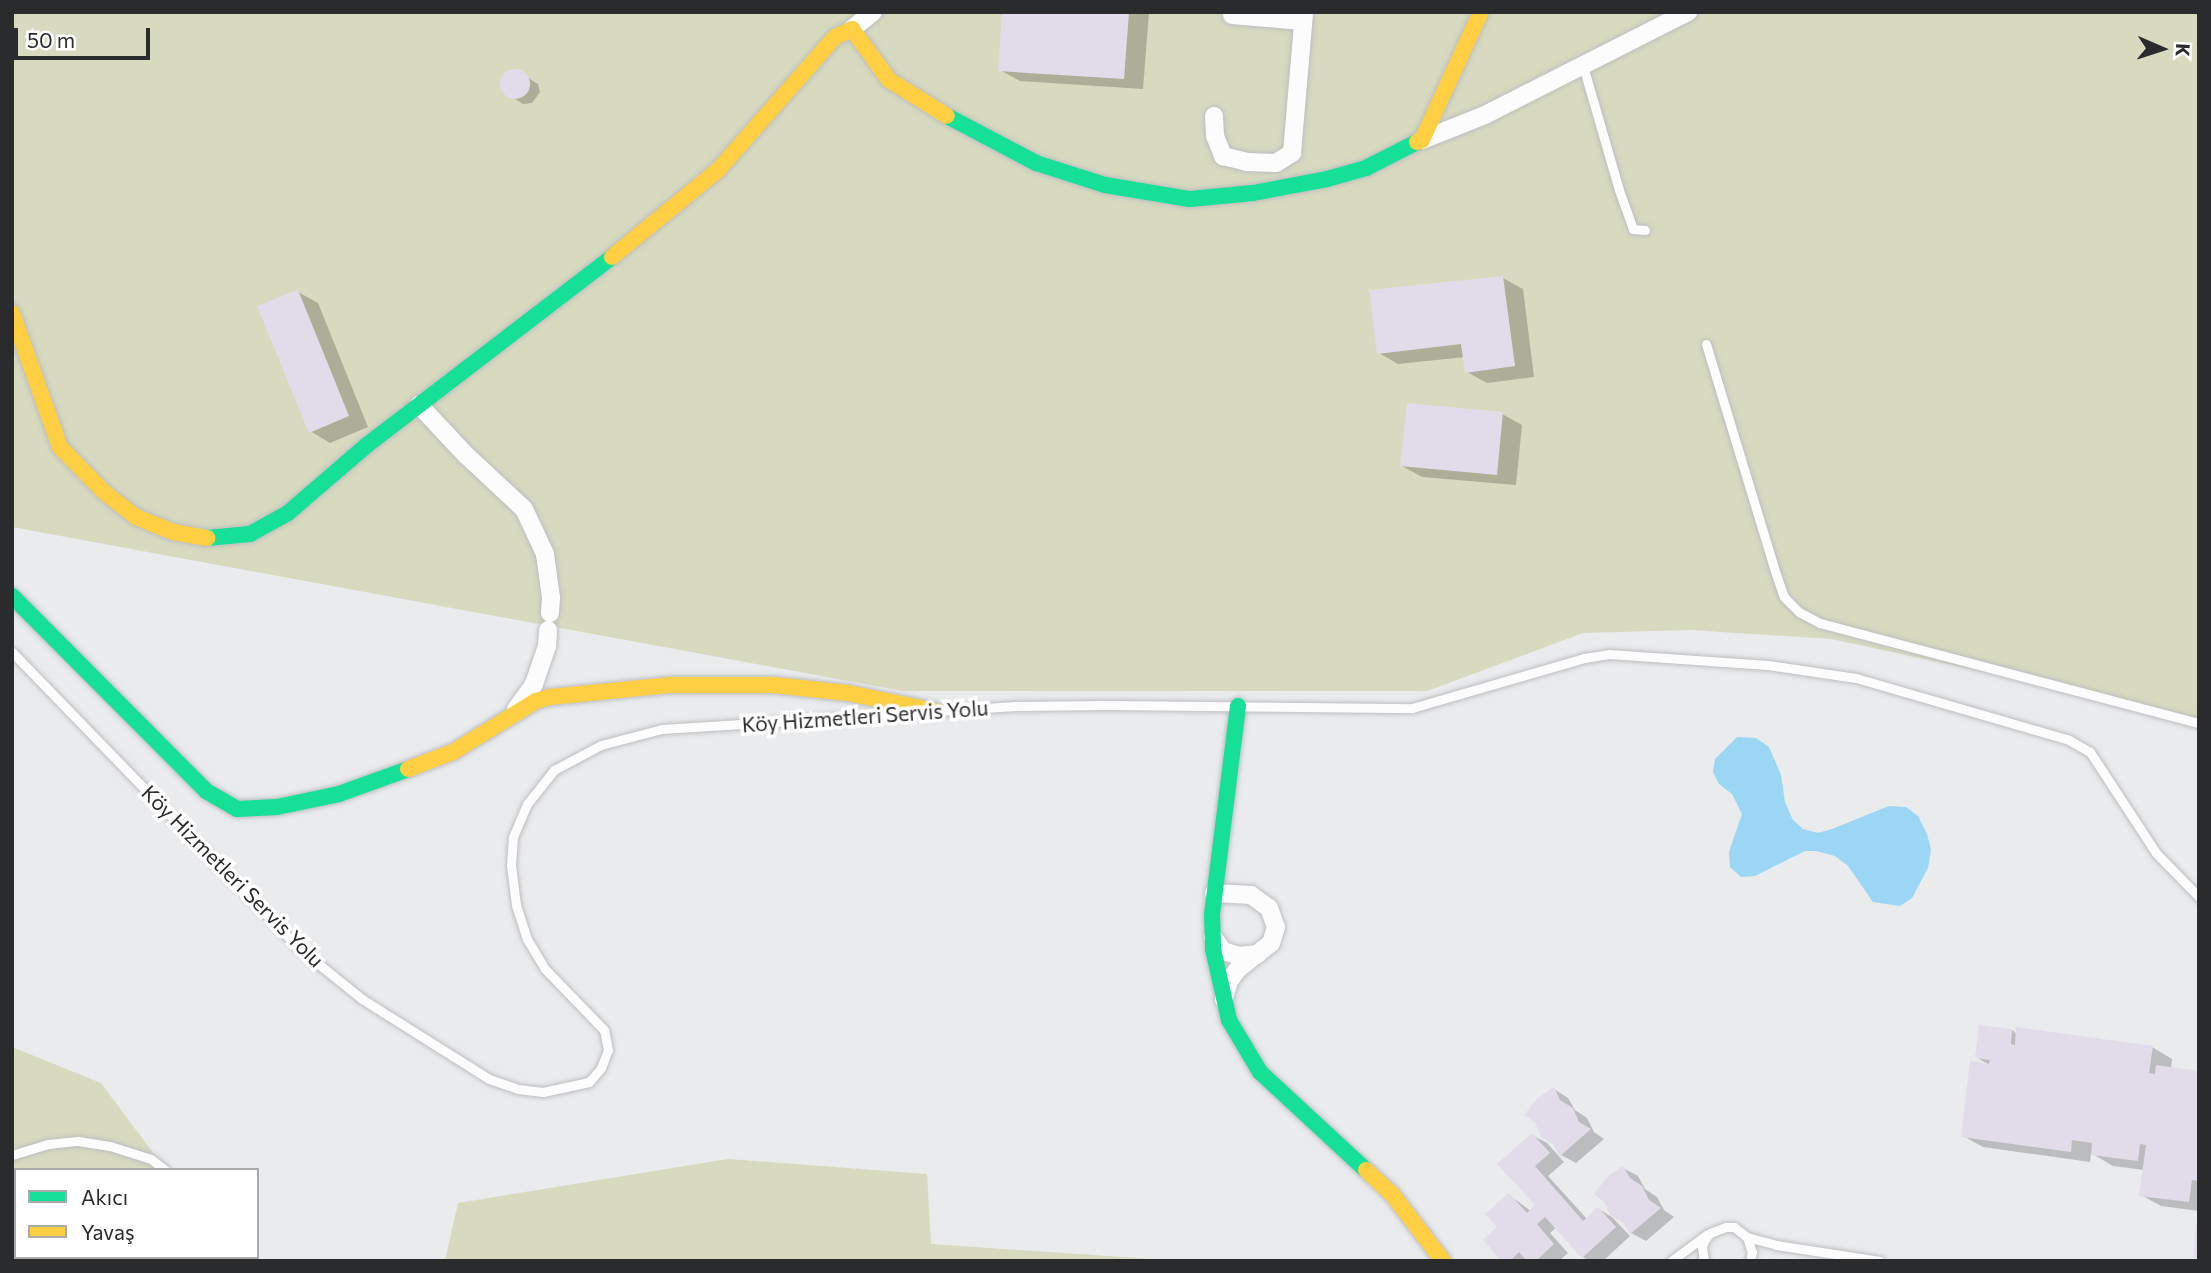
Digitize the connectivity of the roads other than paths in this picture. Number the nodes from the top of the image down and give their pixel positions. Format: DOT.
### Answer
graph roads {
  1 [pos="873,12"];
  2 [pos="1481,12"];
  3 [pos="1688,12"];
  4 [pos="1231,15"];
  5 [pos="1304,17"];
  6 [pos="852,29"];
  7 [pos="1583,66"];
  8 [pos="1214,116"];
  9 [pos="1422,140"];
  10 [pos="1644,230"];
  11 [pos="12,313"];
  12 [pos="1706,345"];
  13 [pos="418,405"];
  14 [pos="12,596"];
  15 [pos="12,652"];
  16 [pos="1238,706"];
  17 [pos="935,711"];
  18 [pos="512,715"];
  19 [pos="2199,723"];
  20 [pos="1214,893"];
  21 [pos="2199,897"];
  22 [pos="1213,937"];
  23 [pos="1261,954"];
  24 [pos="1223,1000"];
  25 [pos="12,1155"];
  26 [pos="162,1168"];
  27 [pos="1710,1233"];
  28 [pos="1747,1237"];
  29 [pos="1443,1261"];
  30 [pos="1671,1261"];
  31 [pos="1704,1261"];
  32 [pos="1750,1261"];
  33 [pos="1880,1261"];
  1 -- 6 [label="street"];
  2 -- 9 [label="street"];
  3 -- 7 [label="street"];
  4 -- 5 [label="street"];
  5 -- 8 [label="street"];
  6 -- 9 [label="street"];
  6 -- 13 [label="street"];
  7 -- 9 [label="street"];
  7 -- 10 [label="lane"];
  11 -- 13 [label="street"];
  12 -- 19 [label="lane"];
  13 -- 18 [label="street"];
  14 -- 18 [label="street"];
  15 -- 17 [label="lane, Köy Hizmetleri Servis Yolu"];
  16 -- 17 [label="lane, Köy Hizmetleri Servis Yolu"];
  16 -- 20 [label="street"];
  16 -- 21 [label="lane, Köy Hizmetleri Servis Yolu"];
  17 -- 18 [label="street"];
  20 -- 22 [label="street"];
  20 -- 23 [label="street"];
  22 -- 23 [label="street"];
  22 -- 24 [label="street"];
  23 -- 24 [label="street"];
  24 -- 29 [label="street"];
  25 -- 26 [label="lane"];
  27 -- 28 [label="lane"];
  27 -- 30 [label="lane"];
  27 -- 31 [label="lane"];
  28 -- 32 [label="lane"];
  28 -- 33 [label="lane"];
}
